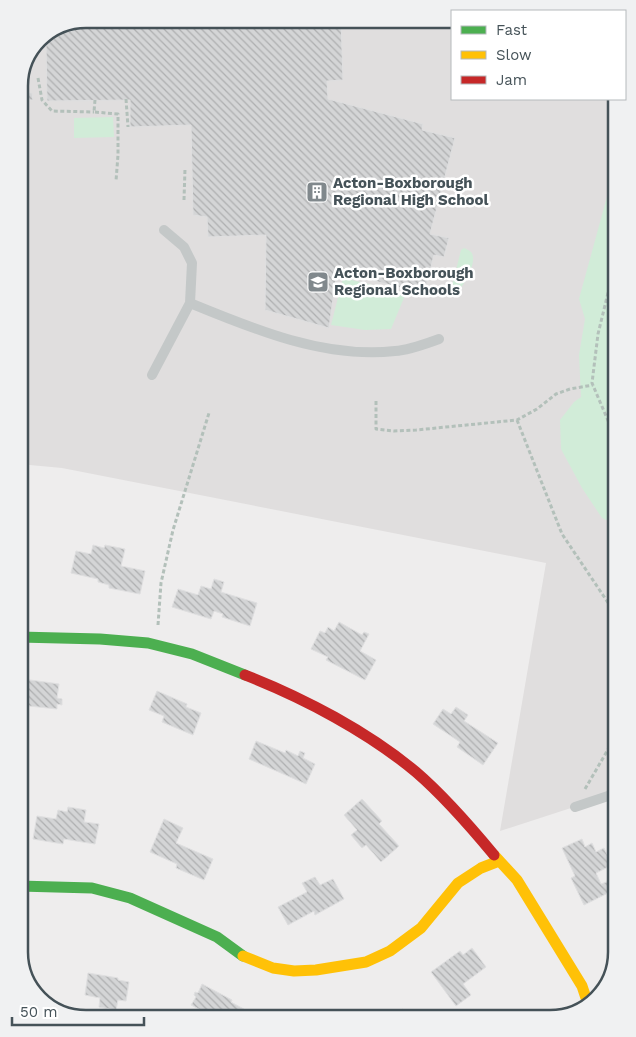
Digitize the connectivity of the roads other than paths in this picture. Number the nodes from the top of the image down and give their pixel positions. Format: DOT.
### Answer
graph roads {
  1 [pos="164,230"];
  2 [pos="190,303"];
  3 [pos="439,339"];
  4 [pos="152,375"];
  5 [pos="28,637"];
  6 [pos="608,796"];
  7 [pos="575,807"];
  8 [pos="499,861"];
  9 [pos="28,886"];
  10 [pos="586,998"];
  1 -- 2 [label="lane"];
  2 -- 3 [label="lane"];
  2 -- 4 [label="lane"];
  5 -- 8 [label="street"];
  6 -- 7 [label="lane"];
  8 -- 9 [label="street"];
  8 -- 10 [label="street"];
}
